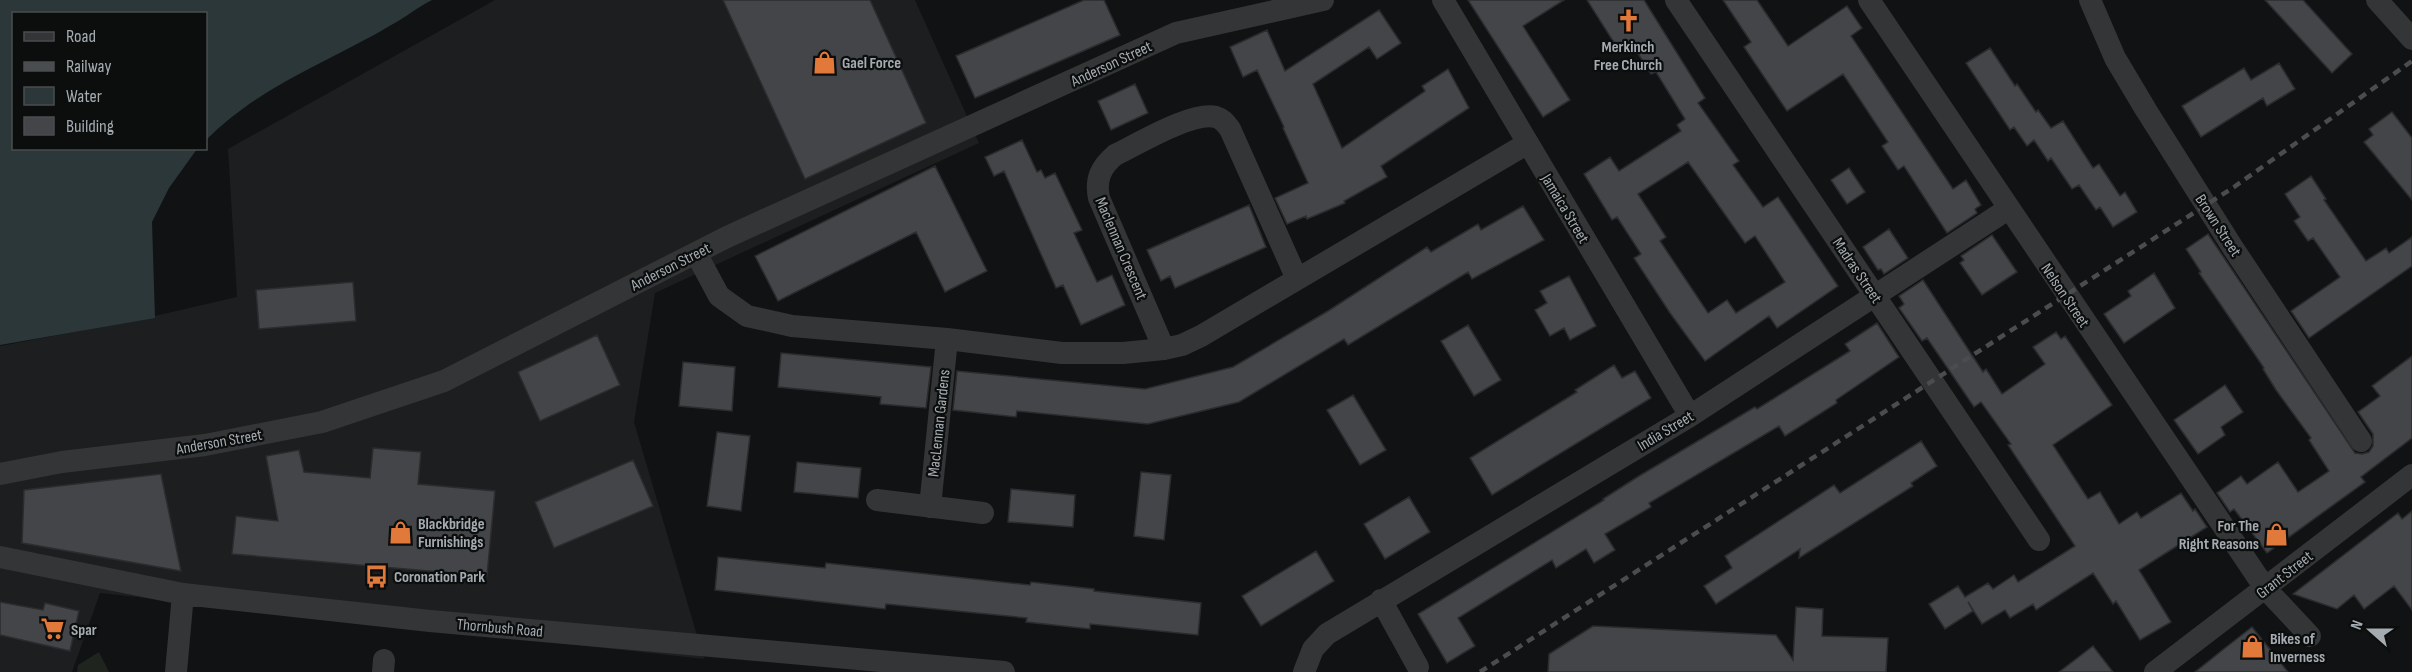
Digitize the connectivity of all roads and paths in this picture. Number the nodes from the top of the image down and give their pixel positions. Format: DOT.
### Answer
graph roads {
  1 [pos="1323,0"];
  2 [pos="1443,0"];
  3 [pos="1676,0"];
  4 [pos="1869,0"];
  5 [pos="2090,0"];
  6 [pos="2377,0"];
  7 [pos="2412,39"];
  8 [pos="1528,143"];
  9 [pos="2008,208"];
  10 [pos="696,253"];
  11 [pos="1297,279"];
  12 [pos="1875,295"];
  13 [pos="946,339"];
  14 [pos="1164,350"];
  15 [pos="1690,416"];
  16 [pos="2361,441"];
  17 [pos="0,474"];
  18 [pos="2412,475"];
  19 [pos="877,500"];
  20 [pos="930,507"];
  21 [pos="983,513"];
  22 [pos="2039,540"];
  23 [pos="0,557"];
  24 [pos="2265,588"];
  25 [pos="183,594"];
  26 [pos="1381,600"];
  27 [pos="2310,636"];
  28 [pos="1418,667"];
  29 [pos="929,669"];
  30 [pos="176,672"];
  31 [pos="1004,672"];
  32 [pos="1304,672"];
  33 [pos="2156,672"];
  1 -- 10 [label="street, Anderson Street"];
  2 -- 8 [label="street, Jamaica Street"];
  3 -- 12 [label="street, Madras Street"];
  4 -- 9 [label="street, Nelson Street"];
  5 -- 16 [label="street, Brown Street"];
  6 -- 7 [label="street"];
  8 -- 11 [label="street"];
  8 -- 15 [label="street, Jamaica Street"];
  9 -- 12 [label="street, India Street"];
  9 -- 24 [label="street, Nelson Street"];
  10 -- 13 [label="street"];
  10 -- 17 [label="street, Anderson Street"];
  11 -- 14 [label="street"];
  11 -- 14 [label="street, Maclennan Crescent"];
  12 -- 15 [label="street, India Street"];
  12 -- 22 [label="street, Madras Street"];
  13 -- 14 [label="street"];
  13 -- 20 [label="street, MacLennan Gardens"];
  15 -- 26 [label="street, India Street"];
  18 -- 24 [label="street, Grant Street"];
  19 -- 20 [label="street"];
  20 -- 21 [label="street"];
  23 -- 25 [label="street, Thornbush Road"];
  24 -- 27 [label="street, Nelson Street"];
  24 -- 33 [label="street, Grant Street"];
  25 -- 29 [label="street, Thornbush Road"];
  25 -- 30 [label="street"];
  26 -- 28 [label="street"];
  26 -- 32 [label="street"];
  29 -- 31 [label="street, Thornbush Road"];
}
